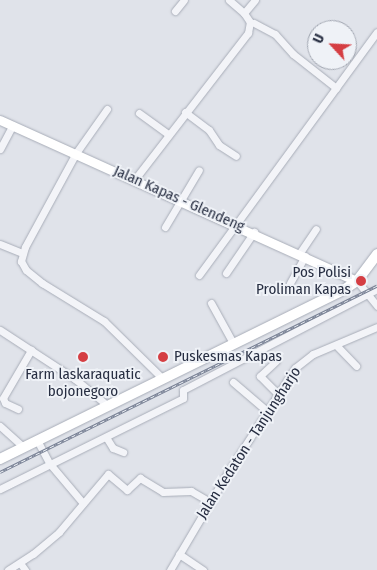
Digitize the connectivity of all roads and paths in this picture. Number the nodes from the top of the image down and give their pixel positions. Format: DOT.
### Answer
graph roads {
  1 [pos="184,0"];
  2 [pos="228,0"];
  3 [pos="255,0"];
  4 [pos="175,11"];
  5 [pos="246,15"];
  6 [pos="254,23"];
  7 [pos="250,30"];
  8 [pos="377,32"];
  9 [pos="336,88"];
  10 [pos="107,109"];
  11 [pos="185,112"];
  12 [pos="139,113"];
  13 [pos="0,120"];
  14 [pos="13,125"];
  15 [pos="168,134"];
  16 [pos="0,149"];
  17 [pos="76,153"];
  18 [pos="236,156"];
  19 [pos="199,170"];
  20 [pos="135,179"];
  21 [pos="181,200"];
  22 [pos="236,225"];
  23 [pos="165,227"];
  24 [pos="316,228"];
  25 [pos="254,232"];
  26 [pos="0,244"];
  27 [pos="22,253"];
  28 [pos="377,254"];
  29 [pos="302,255"];
  30 [pos="226,273"];
  31 [pos="199,275"];
  32 [pos="357,281"];
  33 [pos="290,283"];
  34 [pos="377,289"];
  35 [pos="368,294"];
  36 [pos="211,303"];
  37 [pos="377,306"];
  38 [pos="377,327"];
  39 [pos="0,330"];
  40 [pos="233,343"];
  41 [pos="336,345"];
  42 [pos="31,350"];
  43 [pos="276,361"];
  44 [pos="356,366"];
  45 [pos="162,378"];
  46 [pos="233,382"];
  47 [pos="278,394"];
  48 [pos="106,406"];
  49 [pos="18,409"];
  50 [pos="267,411"];
  51 [pos="0,426"];
  52 [pos="106,438"];
  53 [pos="37,440"];
  54 [pos="23,447"];
  55 [pos="123,452"];
  56 [pos="0,458"];
  57 [pos="50,464"];
  58 [pos="0,489"];
  59 [pos="210,502"];
  60 [pos="83,503"];
  61 [pos="179,554"];
  62 [pos="20,563"];
  63 [pos="8,570"];
  64 [pos="25,570"];
  65 [pos="170,570"];
  66 [pos="203,570"];
  1 -- 4 [label="street"];
  2 -- 5 [label="street"];
  3 -- 5 [label="street"];
  5 -- 6 [label="street"];
  5 -- 7 [label="street"];
  6 -- 7 [label="street"];
  6 -- 9 [label="street"];
  7 -- 11 [label="street"];
  8 -- 9 [label="street"];
  9 -- 22 [label="street"];
  10 -- 17 [label="street"];
  11 -- 15 [label="street"];
  11 -- 18 [label="street"];
  12 -- 15 [label="street"];
  13 -- 14 [label="main road, Jalan Kapas - Glendeng"];
  14 -- 16 [label="street"];
  14 -- 17 [label="main road, Jalan Kapas - Glendeng"];
  15 -- 20 [label="street"];
  17 -- 20 [label="main road, Jalan Kapas - Glendeng"];
  17 -- 27 [label="street"];
  19 -- 21 [label="street"];
  20 -- 21 [label="main road, Jalan Kapas - Glendeng"];
  21 -- 22 [label="main road, Jalan Kapas - Glendeng"];
  21 -- 23 [label="street"];
  22 -- 25 [label="main road, Jalan Kapas - Glendeng"];
  22 -- 31 [label="street"];
  24 -- 29 [label="street"];
  25 -- 29 [label="main road, Jalan Kapas - Glendeng"];
  25 -- 30 [label="street"];
  26 -- 27 [label="street"];
  27 -- 45 [label="street"];
  28 -- 32 [label="highway"];
  29 -- 32 [label="main road, Jalan Kapas - Glendeng"];
  29 -- 33 [label="street"];
  32 -- 35 [label="street"];
  32 -- 40 [label="highway"];
  34 -- 35 [label="street"];
  35 -- 37 [label="street"];
  35 -- 52 [label="street"];
  36 -- 40 [label="street"];
  38 -- 41 [label="street, Jalan Kedaton - Tanjungharjo"];
  39 -- 42 [label="street"];
  40 -- 45 [label="highway"];
  41 -- 44 [label="street"];
  41 -- 47 [label="street, Jalan Kedaton - Tanjungharjo"];
  42 -- 48 [label="street"];
  42 -- 49 [label="street"];
  43 -- 47 [label="street"];
  45 -- 48 [label="highway"];
  46 -- 50 [label="street"];
  47 -- 50 [label="street, Jalan Kedaton - Tanjungharjo"];
  48 -- 53 [label="highway"];
  50 -- 59 [label="street, Jalan Kedaton - Tanjungharjo"];
  51 -- 54 [label="street"];
  52 -- 55 [label="street"];
  52 -- 57 [label="street"];
  53 -- 54 [label="highway"];
  53 -- 57 [label="street"];
  54 -- 56 [label="highway"];
  57 -- 58 [label="street"];
  57 -- 60 [label="street"];
  59 -- 60 [label="street"];
  59 -- 61 [label="street, Jalan Kedaton - Tanjungharjo"];
  60 -- 62 [label="street"];
  61 -- 65 [label="street, Jalan Kedaton - Tanjungharjo"];
  61 -- 66 [label="street"];
  62 -- 63 [label="street"];
  62 -- 64 [label="street"];
}
